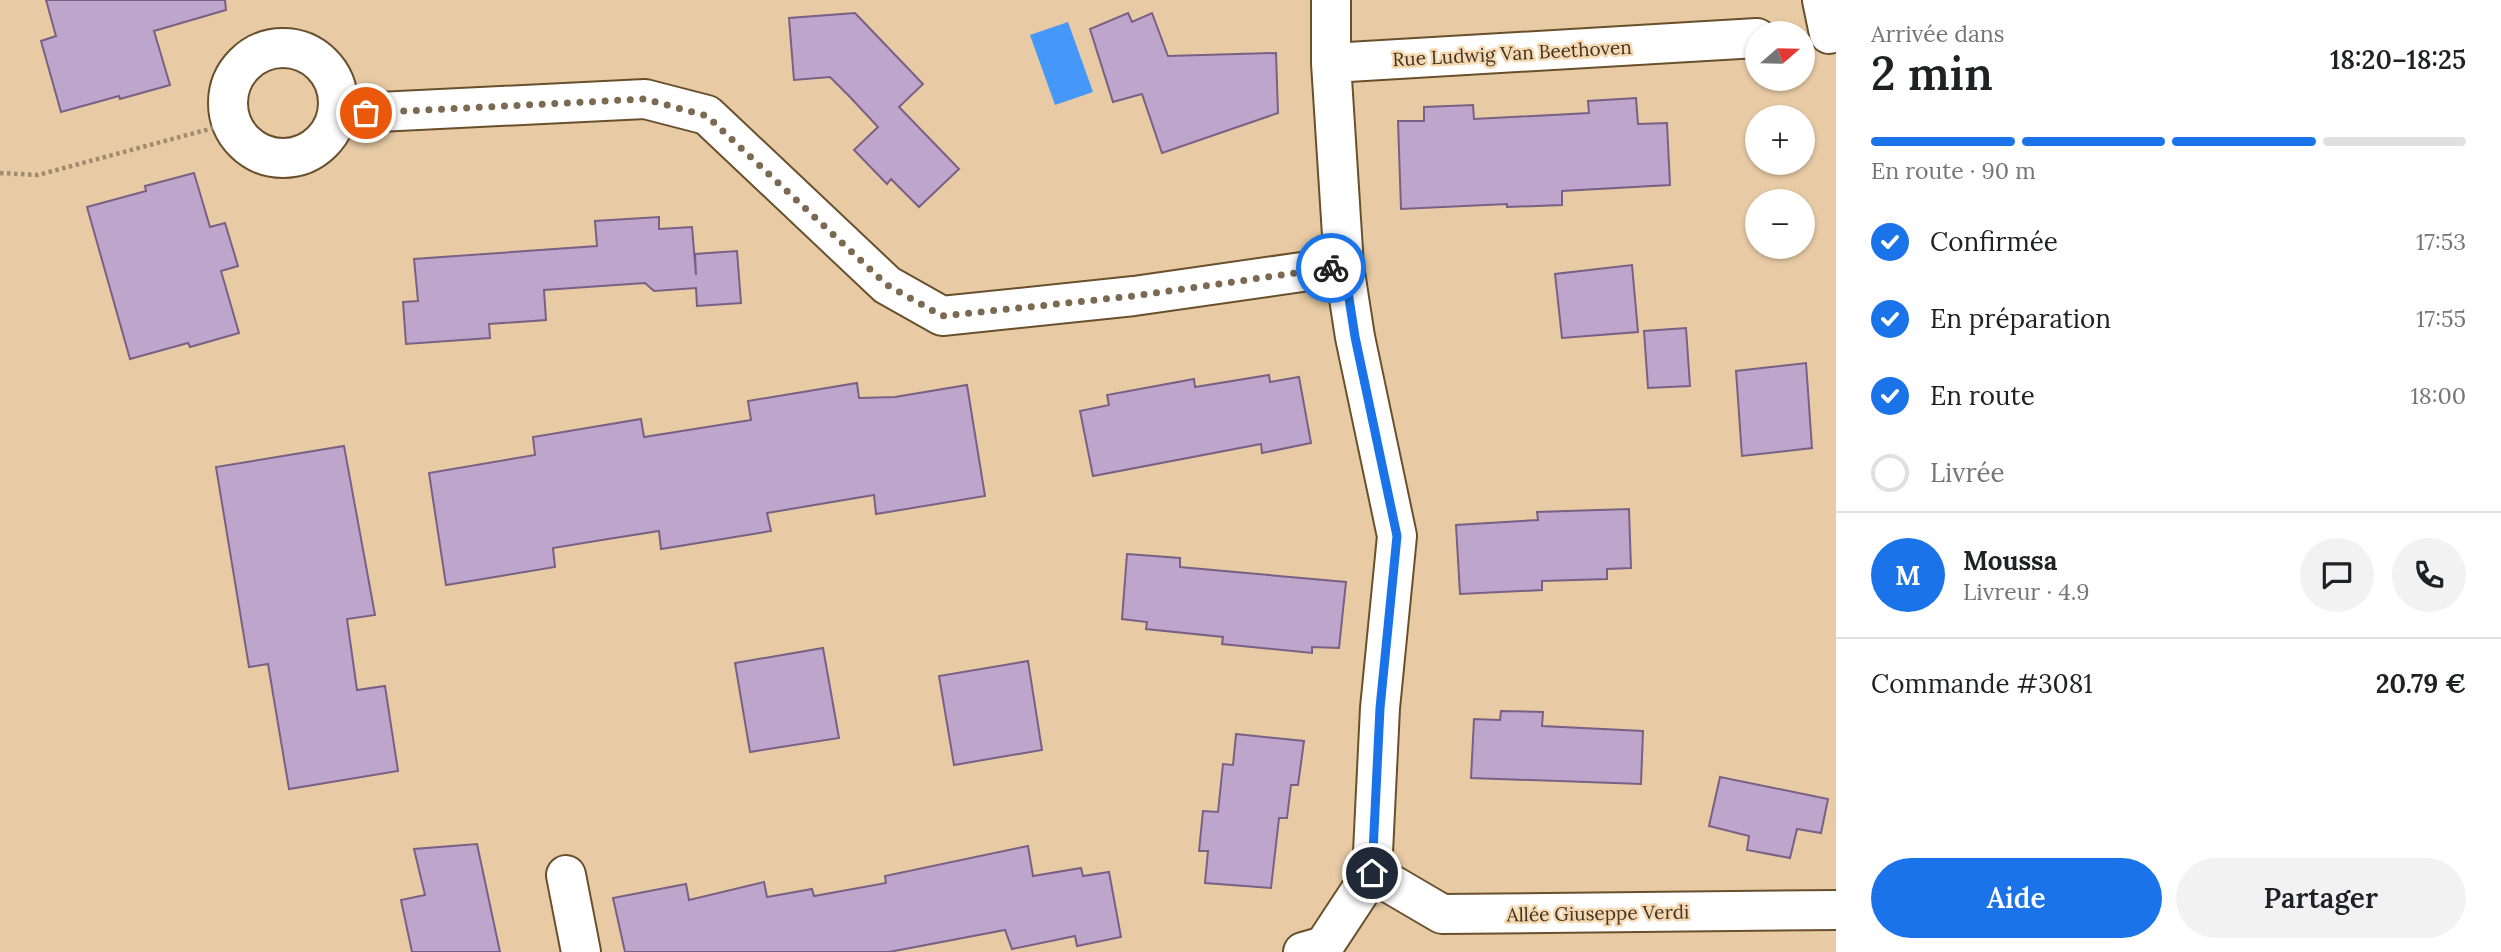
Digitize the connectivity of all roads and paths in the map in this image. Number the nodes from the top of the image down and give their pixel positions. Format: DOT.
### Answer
graph roads {
  1 [pos="1331,0"];
  2 [pos="1745,39"];
  3 [pos="1331,63"];
  4 [pos="338,114"];
  5 [pos="232,123"];
  6 [pos="0,173"];
  7 [pos="1344,266"];
  8 [pos="1372,873"];
  9 [pos="566,875"];
  10 [pos="1836,911"];
  11 [pos="581,952"];
  12 [pos="1303,952"];
  1 -- 3 [label="street"];
  2 -- 3 [label="street, Rue Ludwig Van Beethoven"];
  3 -- 7 [label="street"];
  4 -- 5 [label="street"];
  4 -- 5 [label="street"];
  4 -- 7 [label="street"];
  5 -- 6 [label="path"];
  7 -- 8 [label="street"];
  8 -- 10 [label="street, Allée Giuseppe Verdi"];
  8 -- 12 [label="street"];
  9 -- 11 [label="street"];
}
